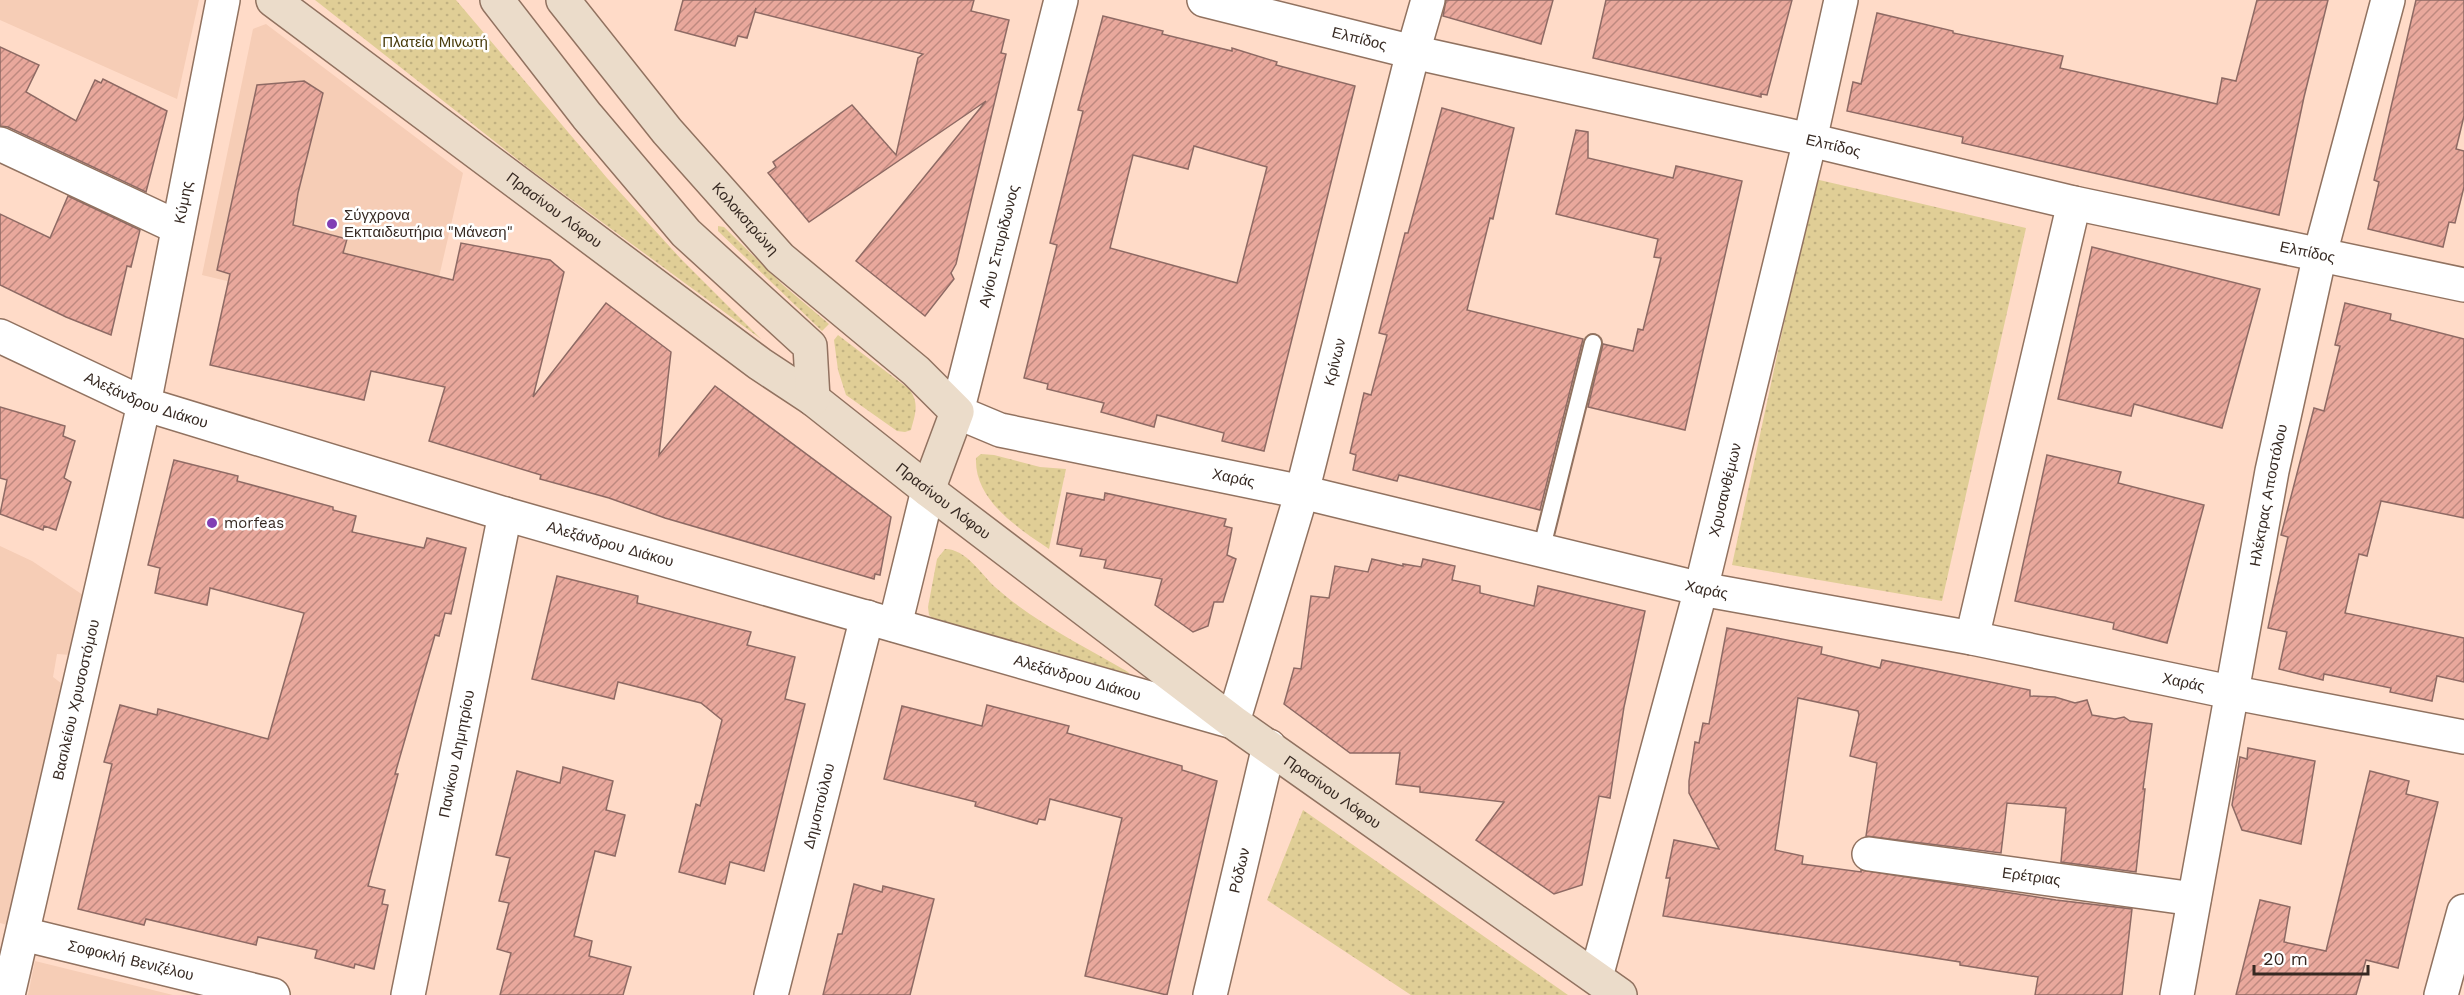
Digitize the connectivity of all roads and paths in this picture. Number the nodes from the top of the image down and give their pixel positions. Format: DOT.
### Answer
graph roads {
  1 [pos="223,0"];
  2 [pos="273,0"];
  3 [pos="497,0"];
  4 [pos="563,0"];
  5 [pos="1061,0"];
  6 [pos="1204,0"];
  7 [pos="1428,0"];
  8 [pos="1841,0"];
  9 [pos="2388,0"];
  10 [pos="1413,52"];
  11 [pos="1810,140"];
  12 [pos="0,144"];
  13 [pos="2074,203"];
  14 [pos="177,227"];
  15 [pos="2320,254"];
  16 [pos="2464,285"];
  17 [pos="0,336"];
  18 [pos="1593,343"];
  19 [pos="813,399"];
  20 [pos="144,405"];
  21 [pos="957,412"];
  22 [pos="928,490"];
  23 [pos="1302,492"];
  24 [pos="505,514"];
  25 [pos="1541,551"];
  26 [pos="1701,589"];
  27 [pos="881,621"];
  28 [pos="1972,638"];
  29 [pos="2230,692"];
  30 [pos="1233,722"];
  31 [pos="2464,737"];
  32 [pos="1269,746"];
  33 [pos="1869,854"];
  34 [pos="2194,899"];
  35 [pos="2464,911"];
  36 [pos="23,934"];
  37 [pos="1608,986"];
  38 [pos="8,995"];
  39 [pos="273,995"];
  40 [pos="408,995"];
  41 [pos="771,995"];
  42 [pos="1210,995"];
  43 [pos="2177,995"];
  44 [pos="2441,995"];
  1 -- 14 [label="street, Κύμης"];
  2 -- 19 [label="street, Πρασίνου Λόφου"];
  3 -- 19 [label="street"];
  4 -- 21 [label="street, Κολοκοτρώνη"];
  5 -- 21 [label="street, Αγίου Σπυρίδωνος"];
  6 -- 10 [label="street, Ελπίδος"];
  7 -- 10 [label="street, Κρίνων"];
  8 -- 11 [label="street, Χρυσανθέμων"];
  9 -- 15 [label="street, Ηλέκτρας Αποστόλου"];
  10 -- 11 [label="street, Ελπίδος"];
  10 -- 23 [label="street, Κρίνων"];
  11 -- 13 [label="street, Ελπίδος"];
  11 -- 26 [label="street, Χρυσανθέμων"];
  12 -- 14 [label="street"];
  13 -- 15 [label="street, Ελπίδος"];
  13 -- 28 [label="street"];
  14 -- 20 [label="street, Κύμης"];
  15 -- 16 [label="street, Ελπίδος"];
  15 -- 29 [label="street, Ηλέκτρας Αποστόλου"];
  17 -- 20 [label="street, Αλεξάνδρου Διάκου"];
  18 -- 25 [label="lane"];
  19 -- 22 [label="street, Πρασίνου Λόφου"];
  20 -- 24 [label="street, Αλεξάνδρου Διάκου"];
  20 -- 36 [label="street, Βασιλείου Χρυσοστόμου"];
  21 -- 22 [label="street, Αγίου Σπυρίδωνος"];
  21 -- 23 [label="street, Χαράς"];
  22 -- 27 [label="street, Δημοπούλου"];
  22 -- 30 [label="street, Πρασίνου Λόφου"];
  23 -- 25 [label="street, Χαράς"];
  23 -- 30 [label="street, Κρίνων"];
  24 -- 27 [label="street, Αλεξάνδρου Διάκου"];
  24 -- 40 [label="street, Πανίκου Δημητρίου"];
  25 -- 26 [label="street, Χαράς"];
  26 -- 28 [label="street, Χαράς"];
  26 -- 37 [label="street, Χρυσανθέμων"];
  27 -- 30 [label="street, Αλεξάνδρου Διάκου"];
  27 -- 41 [label="street, Δημοπούλου"];
  28 -- 29 [label="street, Χαράς"];
  29 -- 31 [label="street, Χαράς"];
  29 -- 34 [label="street, Ηλέκτρας Αποστόλου"];
  30 -- 32 [label="street, Πρασίνου Λόφου"];
  32 -- 37 [label="street, Πρασίνου Λόφου"];
  32 -- 42 [label="street, Ρόδων"];
  33 -- 34 [label="street, Ερέτριας"];
  34 -- 43 [label="street, Ηλέκτρας Αποστόλου"];
  35 -- 44 [label="street"];
  36 -- 38 [label="street, Βασιλείου Χρυσοστόμου"];
  36 -- 39 [label="street, Σοφοκλή Βενιζέλου"];
}
